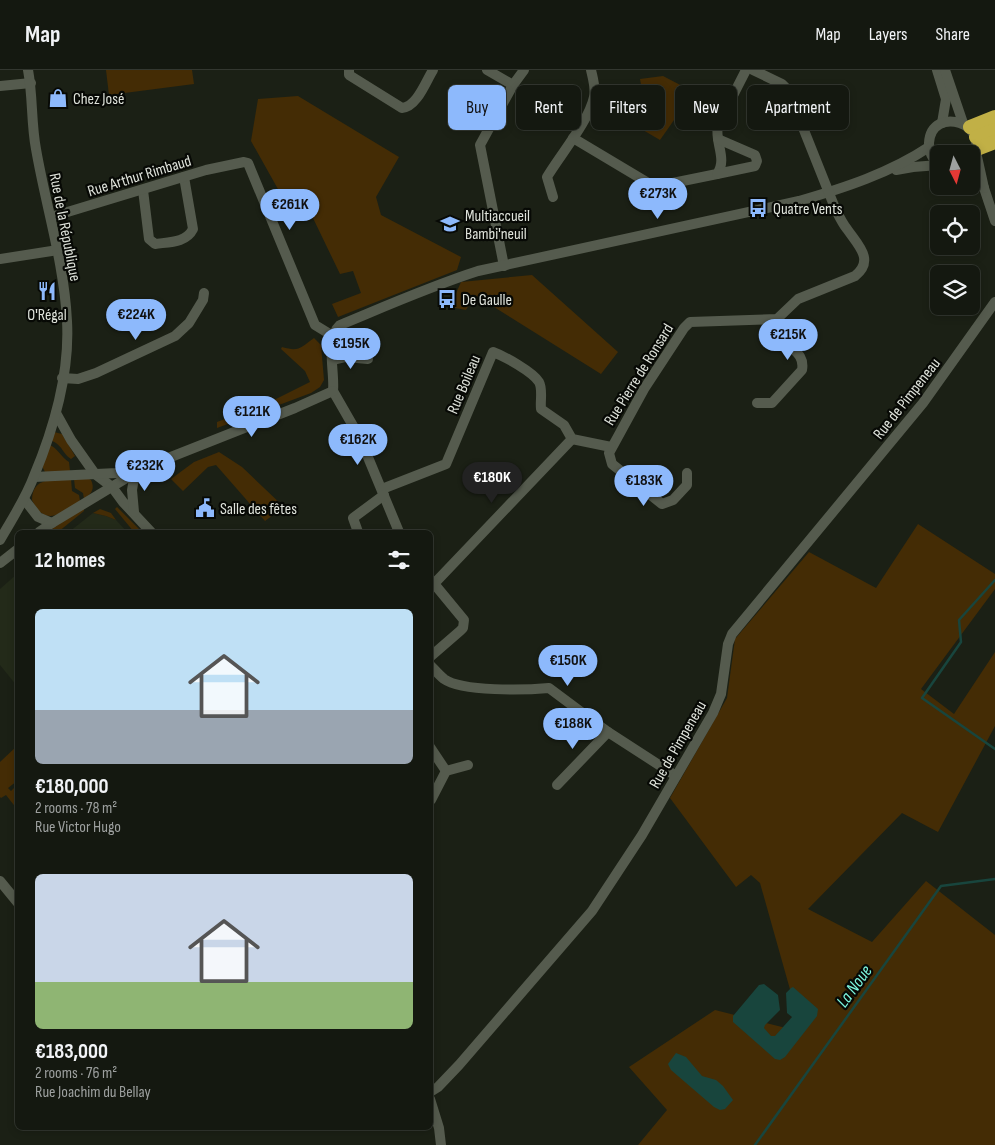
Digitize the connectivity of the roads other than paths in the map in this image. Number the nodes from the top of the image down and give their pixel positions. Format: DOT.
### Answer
graph roads {
  1 [pos="28,70"];
  2 [pos="349,70"];
  3 [pos="433,70"];
  4 [pos="487,70"];
  5 [pos="524,70"];
  6 [pos="591,70"];
  7 [pos="746,70"];
  8 [pos="753,70"];
  9 [pos="937,70"];
  10 [pos="945,70"];
  11 [pos="31,83"];
  12 [pos="513,85"];
  13 [pos="0,86"];
  14 [pos="995,117"];
  15 [pos="942,123"];
  16 [pos="995,130"];
  17 [pos="573,138"];
  18 [pos="718,139"];
  19 [pos="972,141"];
  20 [pos="995,142"];
  21 [pos="929,147"];
  22 [pos="930,150"];
  23 [pos="930,166"];
  24 [pos="717,174"];
  25 [pos="878,174"];
  26 [pos="184,177"];
  27 [pos="980,184"];
  28 [pos="984,188"];
  29 [pos="143,190"];
  30 [pos="828,193"];
  31 [pos="553,197"];
  32 [pos="51,218"];
  33 [pos="995,221"];
  34 [pos="58,250"];
  35 [pos="0,259"];
  36 [pos="504,266"];
  37 [pos="204,292"];
  38 [pos="995,302"];
  39 [pos="777,319"];
  40 [pos="333,336"];
  41 [pos="368,358"];
  42 [pos="333,360"];
  43 [pos="62,378"];
  44 [pos="333,391"];
  45 [pos="757,403"];
  46 [pos="56,413"];
  47 [pos="572,439"];
  48 [pos="611,446"];
  49 [pos="139,470"];
  50 [pos="687,473"];
  51 [pos="95,474"];
  52 [pos="34,477"];
  53 [pos="112,486"];
  54 [pos="383,492"];
  55 [pos="96,496"];
  56 [pos="24,499"];
  57 [pos="123,502"];
  58 [pos="134,512"];
  59 [pos="52,523"];
  60 [pos="42,530"];
  61 [pos="149,530"];
  62 [pos="357,530"];
  63 [pos="398,530"];
  64 [pos="0,540"];
  65 [pos="15,551"];
  66 [pos="0,563"];
  67 [pos="433,583"];
  68 [pos="433,585"];
  69 [pos="433,654"];
  70 [pos="433,668"];
  71 [pos="608,732"];
  72 [pos="433,752"];
  73 [pos="468,765"];
  74 [pos="446,771"];
  75 [pos="676,776"];
  76 [pos="557,785"];
  77 [pos="433,796"];
  78 [pos="0,881"];
  79 [pos="15,900"];
  80 [pos="433,1090"];
  81 [pos="433,1108"];
  82 [pos="441,1145"];
  1 -- 11 [label="street, Rue de la République"];
  2 -- 3 [label="street"];
  4 -- 12 [label="street"];
  5 -- 12 [label="street"];
  6 -- 17 [label="street"];
  7 -- 18 [label="street"];
  8 -- 30 [label="street"];
  9 -- 15 [label="street"];
  10 -- 19 [label="street"];
  11 -- 13 [label="street"];
  11 -- 32 [label="street, Rue de la République"];
  12 -- 36 [label="street"];
  14 -- 19 [label="highway"];
  15 -- 19 [label="street"];
  15 -- 21 [label="street"];
  16 -- 19 [label="highway"];
  17 -- 24 [label="street"];
  17 -- 31 [label="street"];
  18 -- 24 [label="street"];
  18 -- 24 [label="street"];
  19 -- 20 [label="highway"];
  19 -- 28 [label="street"];
  21 -- 22 [label="street"];
  21 -- 25 [label="street"];
  23 -- 25 [label="street"];
  25 -- 30 [label="street"];
  26 -- 29 [label="street, Rue Arthur Rimbaud"];
  26 -- 29 [label="street"];
  26 -- 40 [label="street, Rue Arthur Rimbaud"];
  27 -- 28 [label="street"];
  28 -- 33 [label="street"];
  29 -- 32 [label="street, Rue Arthur Rimbaud"];
  30 -- 36 [label="street"];
  30 -- 39 [label="street"];
  32 -- 34 [label="street, Rue de la République"];
  34 -- 35 [label="street"];
  34 -- 43 [label="street, Rue de la République"];
  36 -- 40 [label="street"];
  37 -- 43 [label="street"];
  38 -- 75 [label="street, Rue de Pimpeneau"];
  39 -- 45 [label="street"];
  39 -- 48 [label="street, Rue Pierre de Ronsard"];
  40 -- 42 [label="street"];
  41 -- 42 [label="street"];
  42 -- 44 [label="street"];
  43 -- 46 [label="street, Rue de la République"];
  44 -- 49 [label="street"];
  44 -- 54 [label="street"];
  46 -- 51 [label="street"];
  46 -- 52 [label="street, Rue de la République"];
  47 -- 48 [label="street"];
  47 -- 54 [label="street, Rue Boileau"];
  47 -- 67 [label="street"];
  48 -- 50 [label="street"];
  49 -- 51 [label="street"];
  49 -- 53 [label="street"];
  49 -- 58 [label="street"];
  51 -- 52 [label="street"];
  51 -- 53 [label="street"];
  51 -- 55 [label="street"];
  52 -- 56 [label="street, Rue de la République"];
  53 -- 55 [label="street"];
  53 -- 57 [label="street"];
  54 -- 62 [label="street"];
  54 -- 63 [label="street"];
  55 -- 57 [label="street"];
  55 -- 59 [label="street"];
  56 -- 59 [label="street"];
  56 -- 64 [label="street, Rue de la République"];
  57 -- 58 [label="street"];
  58 -- 61 [label="street"];
  59 -- 60 [label="street"];
  65 -- 66 [label="street"];
  68 -- 69 [label="street"];
  70 -- 71 [label="street"];
  71 -- 75 [label="street"];
  71 -- 76 [label="street"];
  72 -- 74 [label="street"];
  73 -- 74 [label="street"];
  74 -- 77 [label="street"];
  75 -- 80 [label="street, Rue de Pimpeneau"];
  78 -- 79 [label="street"];
  81 -- 82 [label="street"];
}
